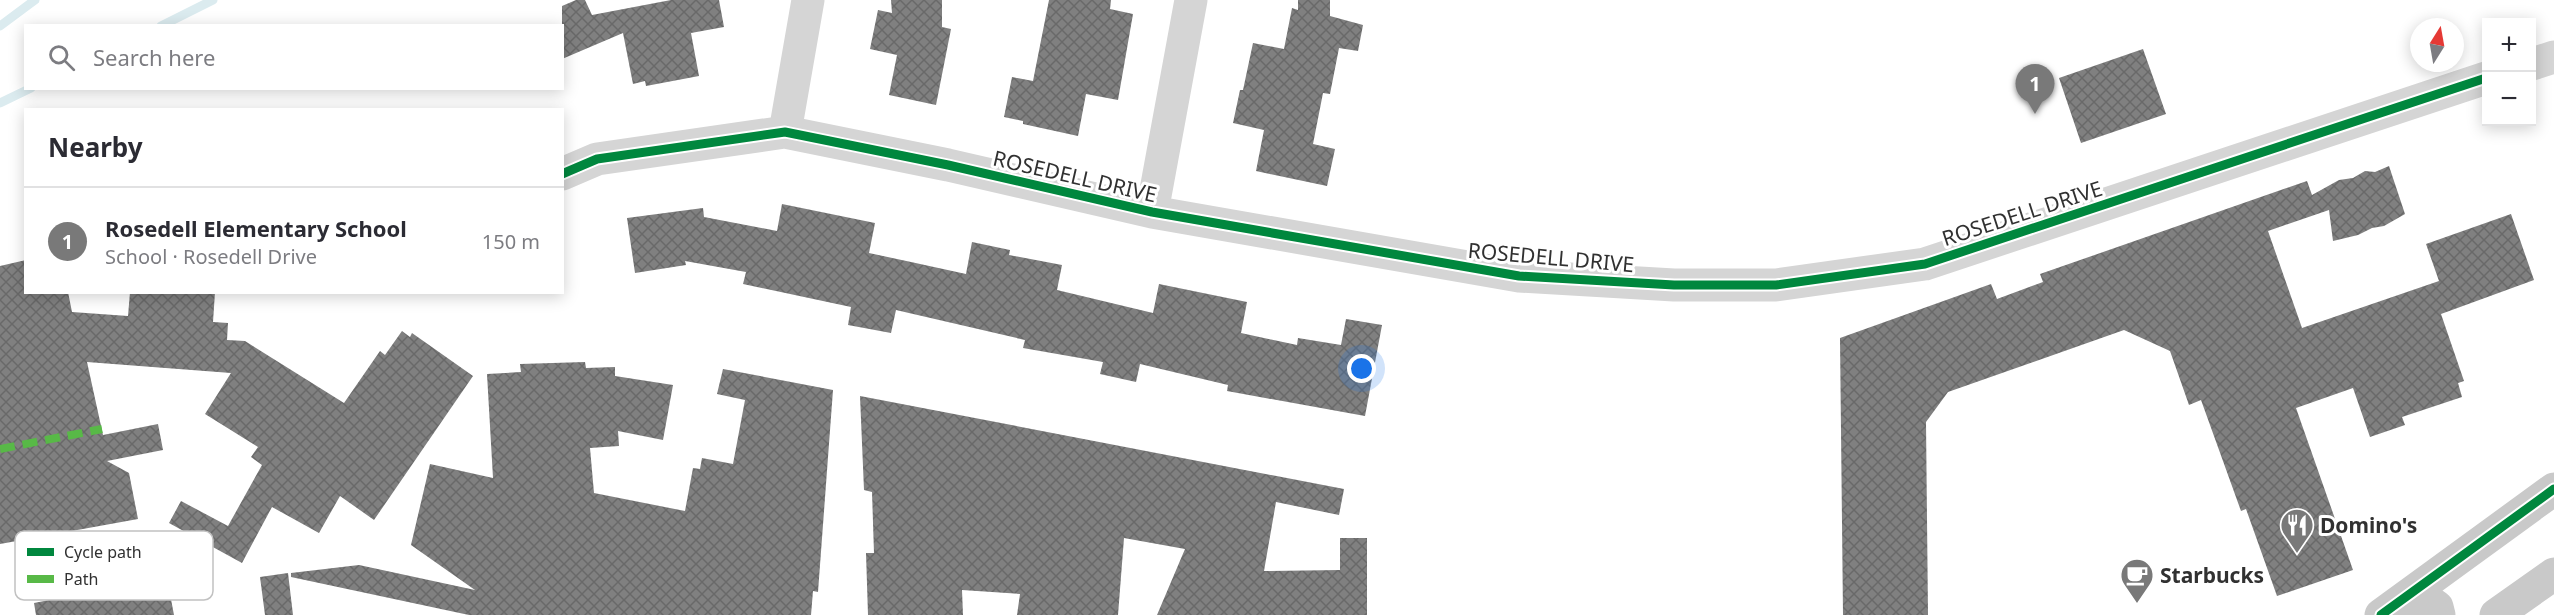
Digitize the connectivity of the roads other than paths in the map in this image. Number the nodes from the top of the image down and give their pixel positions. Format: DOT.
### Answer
graph roads {
  1 [pos="808,0"];
  2 [pos="1191,0"];
  3 [pos="2554,57"];
  4 [pos="2536,63"];
  5 [pos="2482,80"];
  6 [pos="785,132"];
  7 [pos="564,173"];
  8 [pos="1152,212"];
  9 [pos="2554,489"];
  10 [pos="2554,574"];
  11 [pos="2387,611"];
  12 [pos="2439,615"];
  13 [pos="2496,615"];
  1 -- 6 [label="street"];
  2 -- 8 [label="street"];
  3 -- 4 [label="street"];
  5 -- 8 [label="street, ROSEDELL DRIVE"];
  6 -- 7 [label="street, ROSEDELL DRIVE"];
  6 -- 8 [label="street, ROSEDELL DRIVE"];
  9 -- 11 [label="main road"];
  10 -- 13 [label="main road"];
  11 -- 12 [label="main road"];
}
